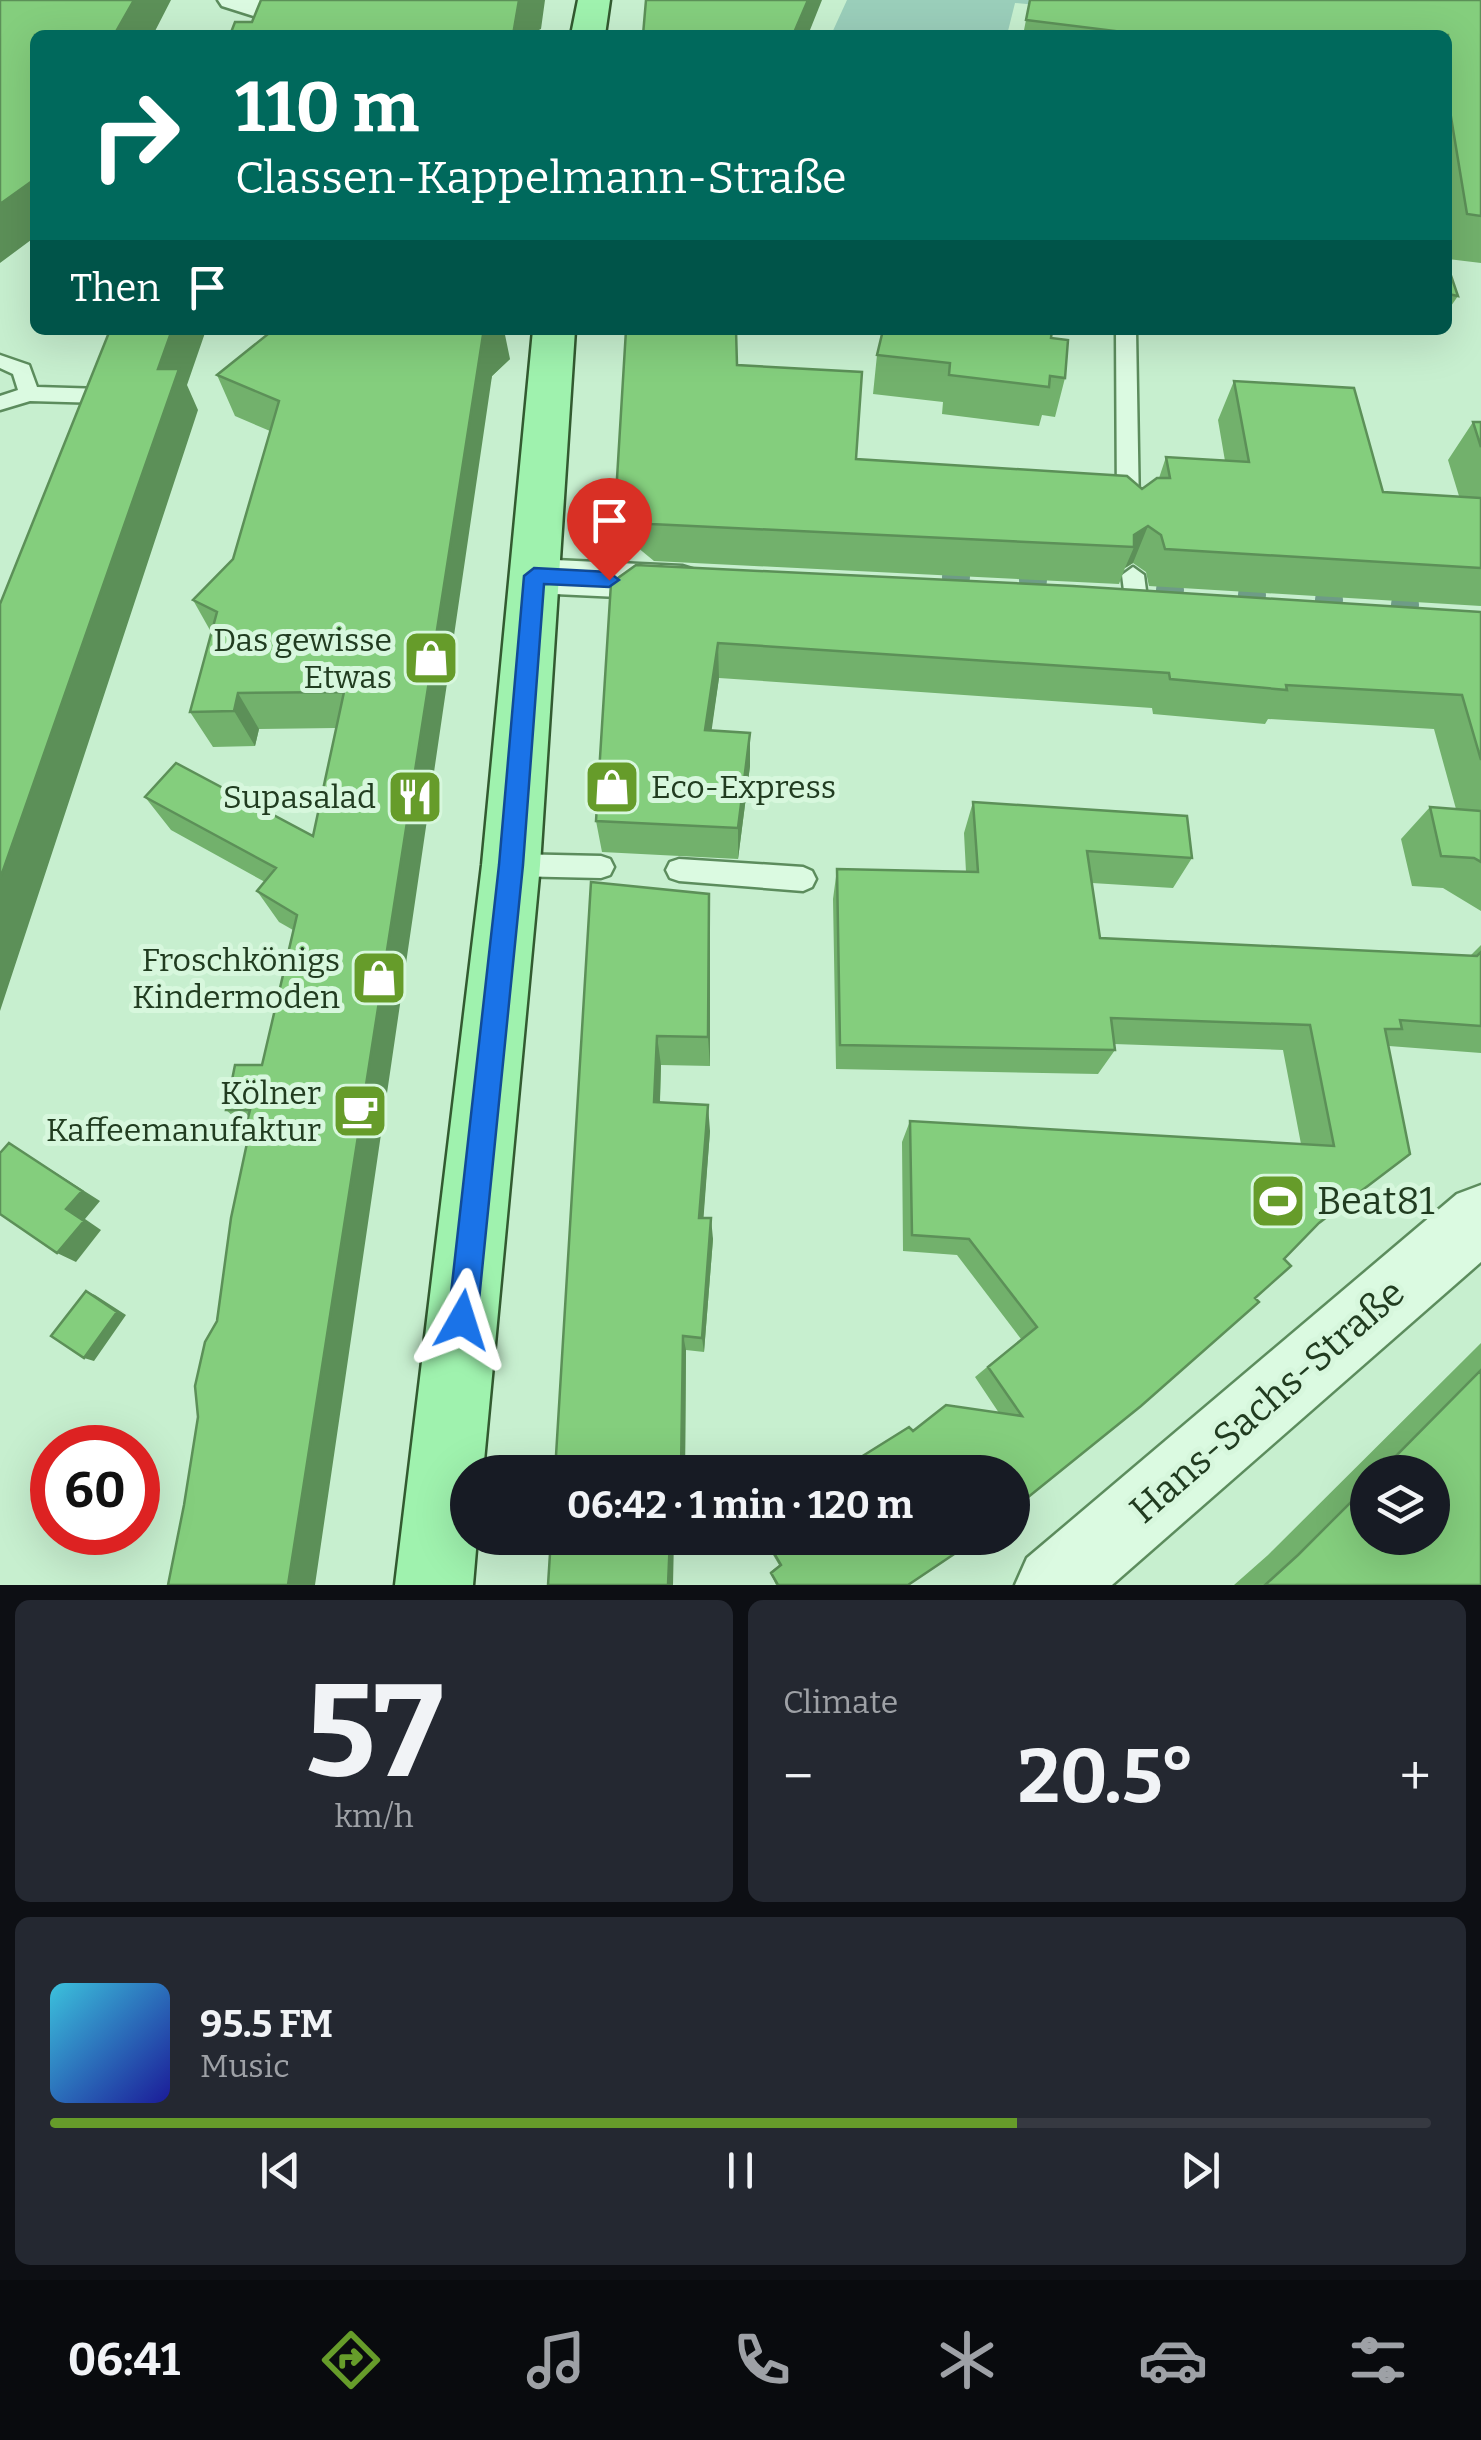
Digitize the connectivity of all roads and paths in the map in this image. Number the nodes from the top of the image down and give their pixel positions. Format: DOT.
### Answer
graph roads {
  1 [pos="594,0"];
  2 [pos="247,14"];
  3 [pos="321,30"];
  4 [pos="589,30"];
  5 [pos="554,335"];
  6 [pos="1126,335"];
  7 [pos="0,361"];
  8 [pos="29,394"];
  9 [pos="101,397"];
  10 [pos="0,403"];
  11 [pos="1128,515"];
  12 [pos="534,576"];
  13 [pos="729,585"];
  14 [pos="511,865"];
  15 [pos="601,867"];
  16 [pos="679,870"];
  17 [pos="803,879"];
  18 [pos="1481,1218"];
  19 [pos="434,1585"];
  20 [pos="1054,1585"];
  1 -- 4 [label="main road"];
  2 -- 3 [label="street"];
  5 -- 12 [label="main road"];
  6 -- 11 [label="lane"];
  7 -- 8 [label="lane"];
  8 -- 9 [label="lane"];
  8 -- 10 [label="lane"];
  12 -- 13 [label="street"];
  12 -- 14 [label="main road"];
  14 -- 15 [label="lane"];
  14 -- 19 [label="main road"];
  16 -- 17 [label="lane"];
  18 -- 20 [label="street, Hans-Sachs-Straße"];
}
